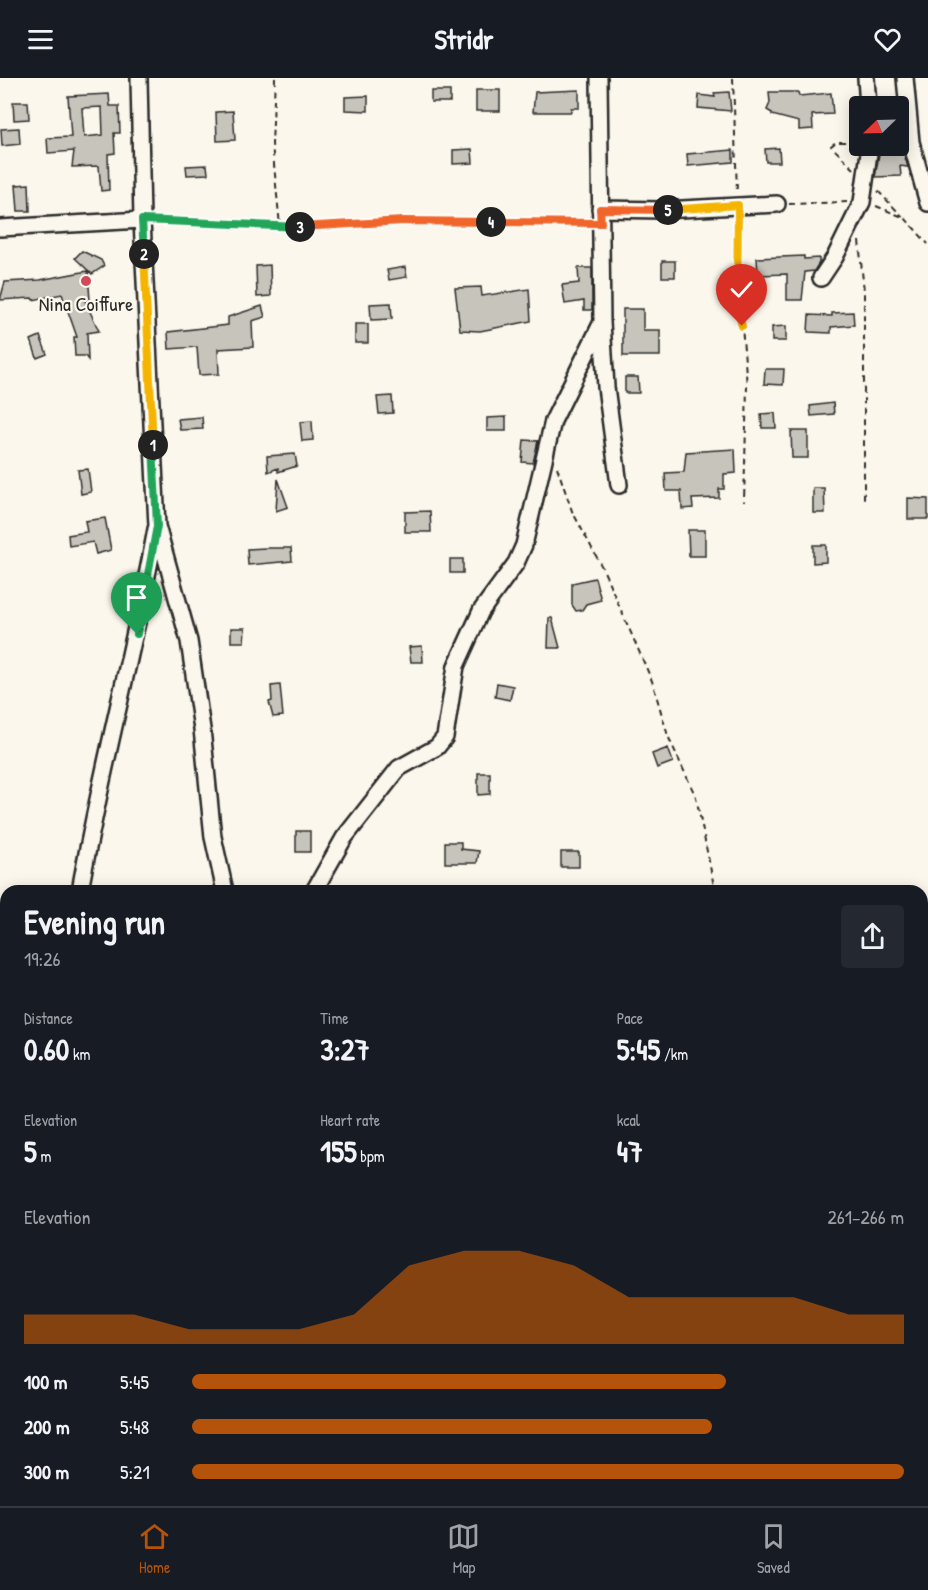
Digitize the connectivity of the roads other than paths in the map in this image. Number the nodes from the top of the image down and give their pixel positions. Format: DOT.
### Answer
graph roads {
  1 [pos="139,78"];
  2 [pos="599,78"];
  3 [pos="866,78"];
  4 [pos="905,78"];
  5 [pos="867,96"];
  6 [pos="869,156"];
  7 [pos="928,203"];
  8 [pos="777,204"];
  9 [pos="601,216"];
  10 [pos="142,220"];
  11 [pos="0,228"];
  12 [pos="821,278"];
  13 [pos="602,322"];
  14 [pos="619,485"];
  15 [pos="157,526"];
  16 [pos="81,885"];
  17 [pos="224,885"];
  18 [pos="317,885"];
  1 -- 10 [label="street"];
  2 -- 9 [label="street"];
  3 -- 5 [label="street"];
  4 -- 7 [label="street"];
  6 -- 12 [label="street"];
  8 -- 9 [label="street"];
  9 -- 13 [label="street"];
  10 -- 11 [label="street"];
  10 -- 15 [label="street"];
  13 -- 14 [label="street"];
  13 -- 18 [label="street"];
  15 -- 16 [label="street"];
  15 -- 17 [label="street"];
}
